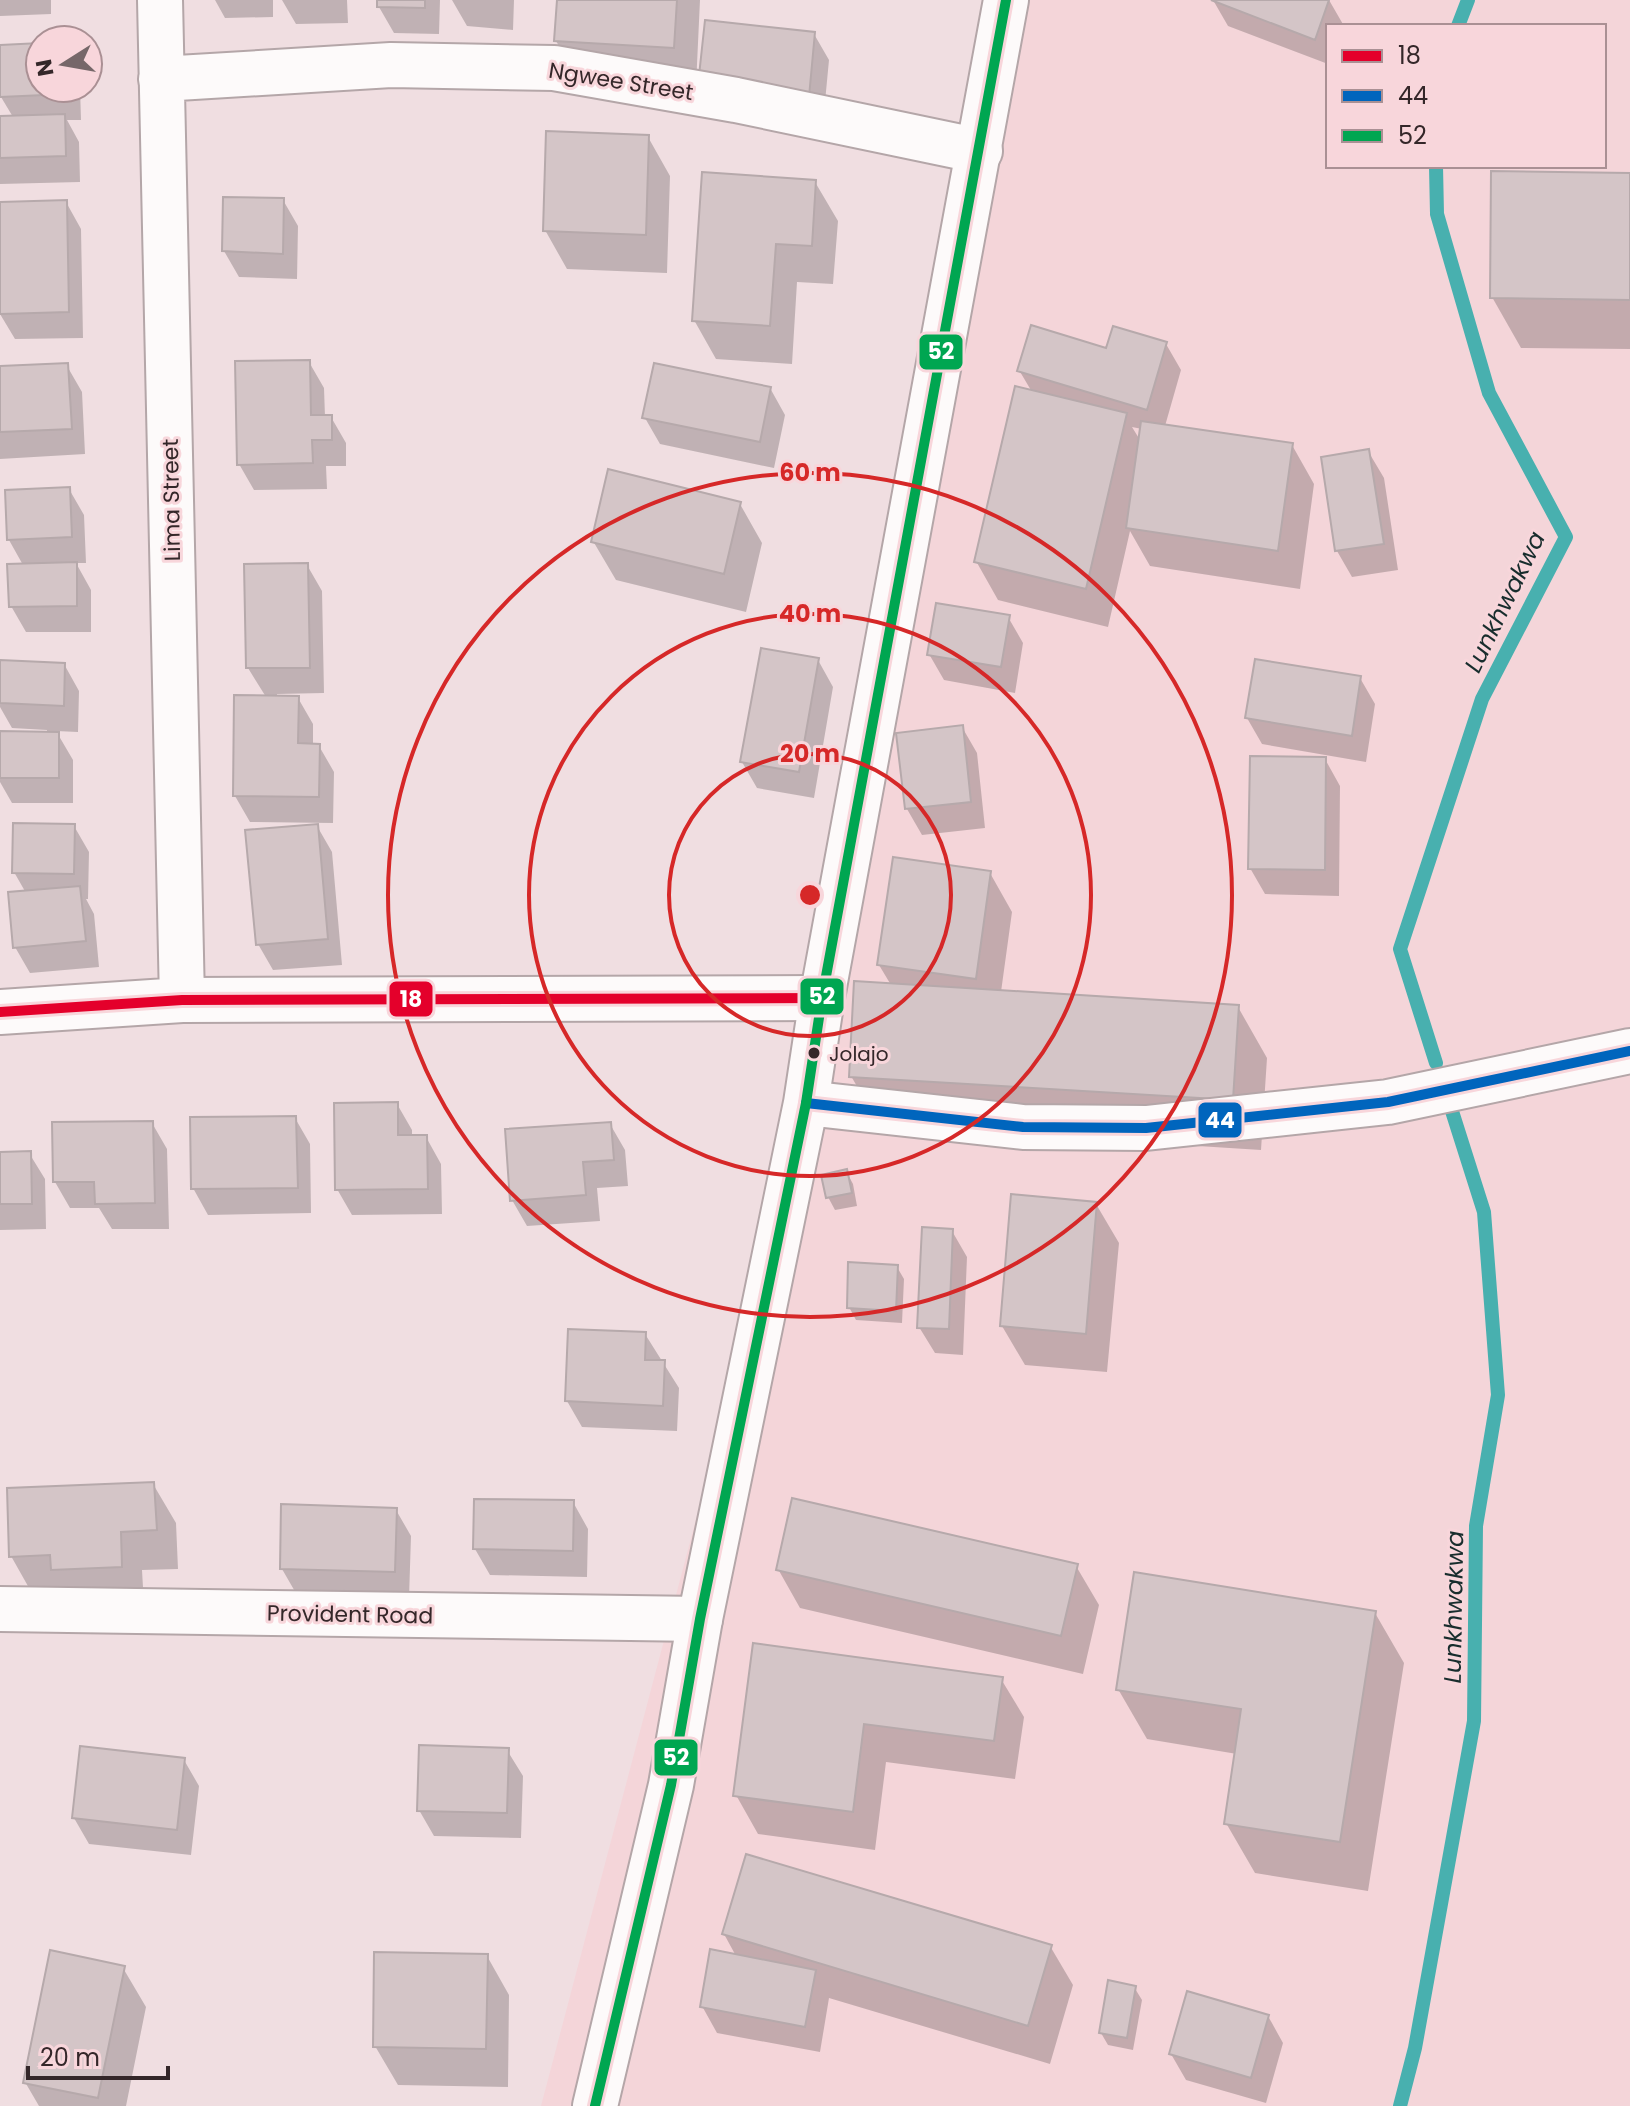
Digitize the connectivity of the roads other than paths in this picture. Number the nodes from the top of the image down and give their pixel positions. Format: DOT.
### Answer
graph roads {
  1 [pos="160,0"];
  2 [pos="1006,0"];
  3 [pos="161,79"];
  4 [pos="980,151"];
  5 [pos="822,998"];
  6 [pos="182,1000"];
  7 [pos="0,1012"];
  8 [pos="1630,1051"];
  9 [pos="806,1103"];
  10 [pos="0,1609"];
  11 [pos="700,1619"];
  12 [pos="595,2106"];
  1 -- 3 [label="street, Lima Street"];
  2 -- 4 [label="street"];
  3 -- 4 [label="street, Ngwee Street"];
  3 -- 6 [label="street, Lima Street"];
  4 -- 5 [label="street"];
  5 -- 6 [label="street"];
  5 -- 9 [label="street"];
  6 -- 7 [label="street"];
  8 -- 9 [label="street"];
  9 -- 11 [label="street"];
  10 -- 11 [label="street, Provident Road"];
  11 -- 12 [label="street"];
}
